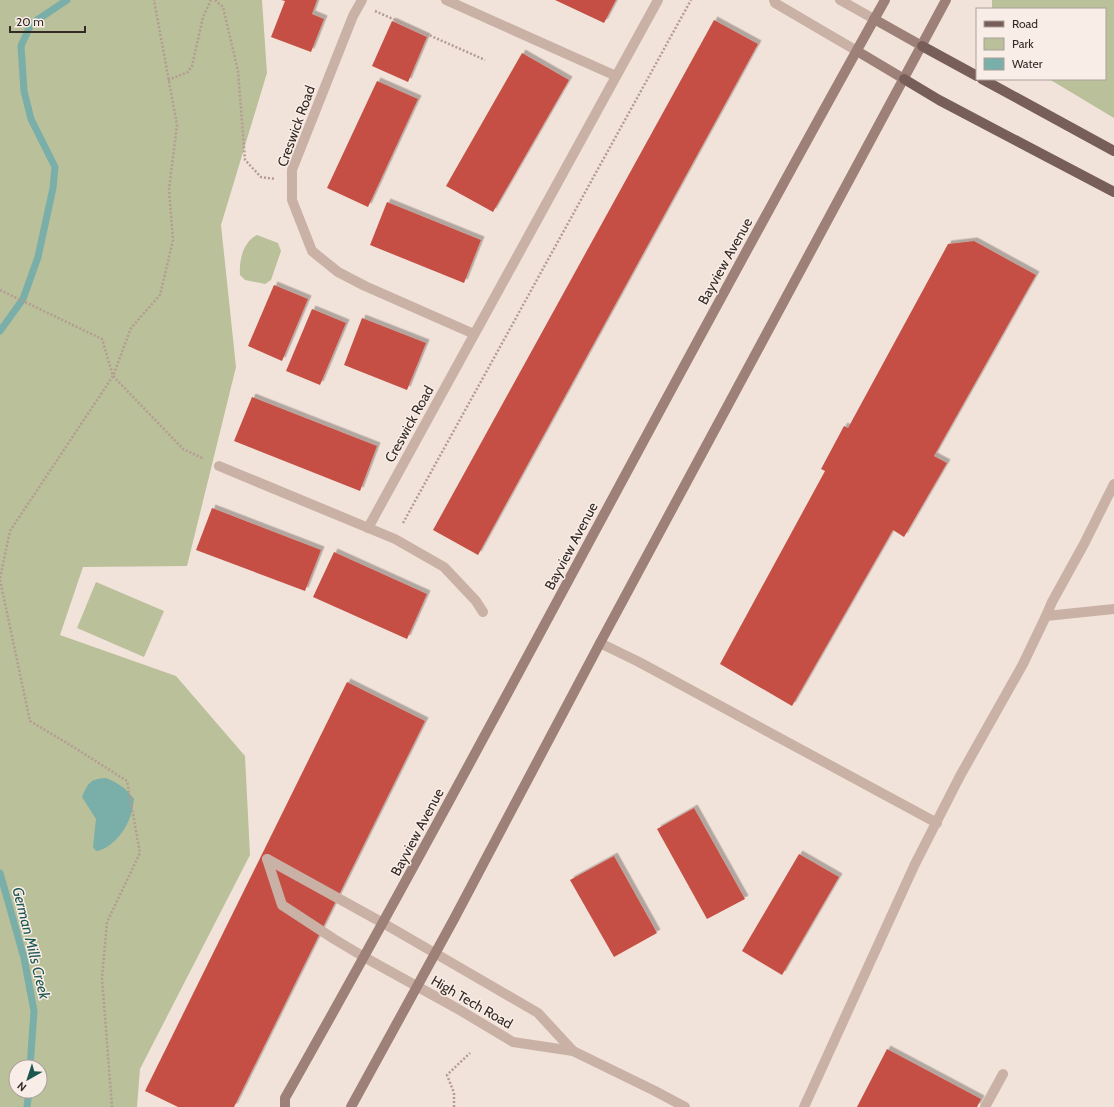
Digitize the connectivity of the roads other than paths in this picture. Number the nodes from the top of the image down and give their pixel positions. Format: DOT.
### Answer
graph roads {
  1 [pos="446,0"];
  2 [pos="658,0"];
  3 [pos="774,0"];
  4 [pos="840,0"];
  5 [pos="885,0"];
  6 [pos="946,0"];
  7 [pos="361,2"];
  8 [pos="874,20"];
  9 [pos="922,46"];
  10 [pos="857,51"];
  11 [pos="976,75"];
  12 [pos="616,76"];
  13 [pos="904,79"];
  14 [pos="984,80"];
  15 [pos="1114,151"];
  16 [pos="1114,192"];
  17 [pos="474,334"];
  18 [pos="219,466"];
  19 [pos="1114,484"];
  20 [pos="368,528"];
  21 [pos="1114,609"];
  22 [pos="483,612"];
  23 [pos="1046,616"];
  24 [pos="600,643"];
  25 [pos="937,823"];
  26 [pos="383,924"];
  27 [pos="435,954"];
  28 [pos="364,957"];
  29 [pos="418,986"];
  30 [pos="573,1051"];
  31 [pos="1003,1074"];
  32 [pos="285,1107"];
  33 [pos="351,1107"];
  34 [pos="685,1107"];
  35 [pos="804,1107"];
  36 [pos="985,1107"];
  1 -- 12 [label="street"];
  2 -- 12 [label="street, Creswick Road"];
  3 -- 10 [label="street"];
  4 -- 8 [label="street"];
  5 -- 8 [label="main road, Bayview Avenue"];
  6 -- 9 [label="main road"];
  7 -- 17 [label="street, Creswick Road"];
  8 -- 9 [label="main road"];
  8 -- 10 [label="main road, Bayview Avenue"];
  9 -- 11 [label="main road"];
  9 -- 13 [label="main road"];
  10 -- 13 [label="main road"];
  10 -- 26 [label="main road, Bayview Avenue"];
  12 -- 17 [label="street, Creswick Road"];
  13 -- 16 [label="main road"];
  13 -- 24 [label="main road"];
  14 -- 15 [label="main road"];
  17 -- 20 [label="street, Creswick Road"];
  18 -- 20 [label="street"];
  19 -- 23 [label="street"];
  20 -- 22 [label="street"];
  21 -- 23 [label="street"];
  23 -- 25 [label="street"];
  24 -- 25 [label="street"];
  24 -- 27 [label="main road"];
  25 -- 35 [label="street"];
  26 -- 27 [label="street, High Tech Road"];
  26 -- 28 [label="main road, Bayview Avenue"];
  26 -- 28 [label="street, High Tech Road"];
  27 -- 29 [label="main road"];
  27 -- 30 [label="street, High Tech Road"];
  28 -- 29 [label="street, High Tech Road"];
  28 -- 32 [label="main road, Bayview Avenue"];
  29 -- 30 [label="street, High Tech Road"];
  29 -- 33 [label="main road"];
  30 -- 34 [label="street, High Tech Road"];
  31 -- 36 [label="street"];
}
